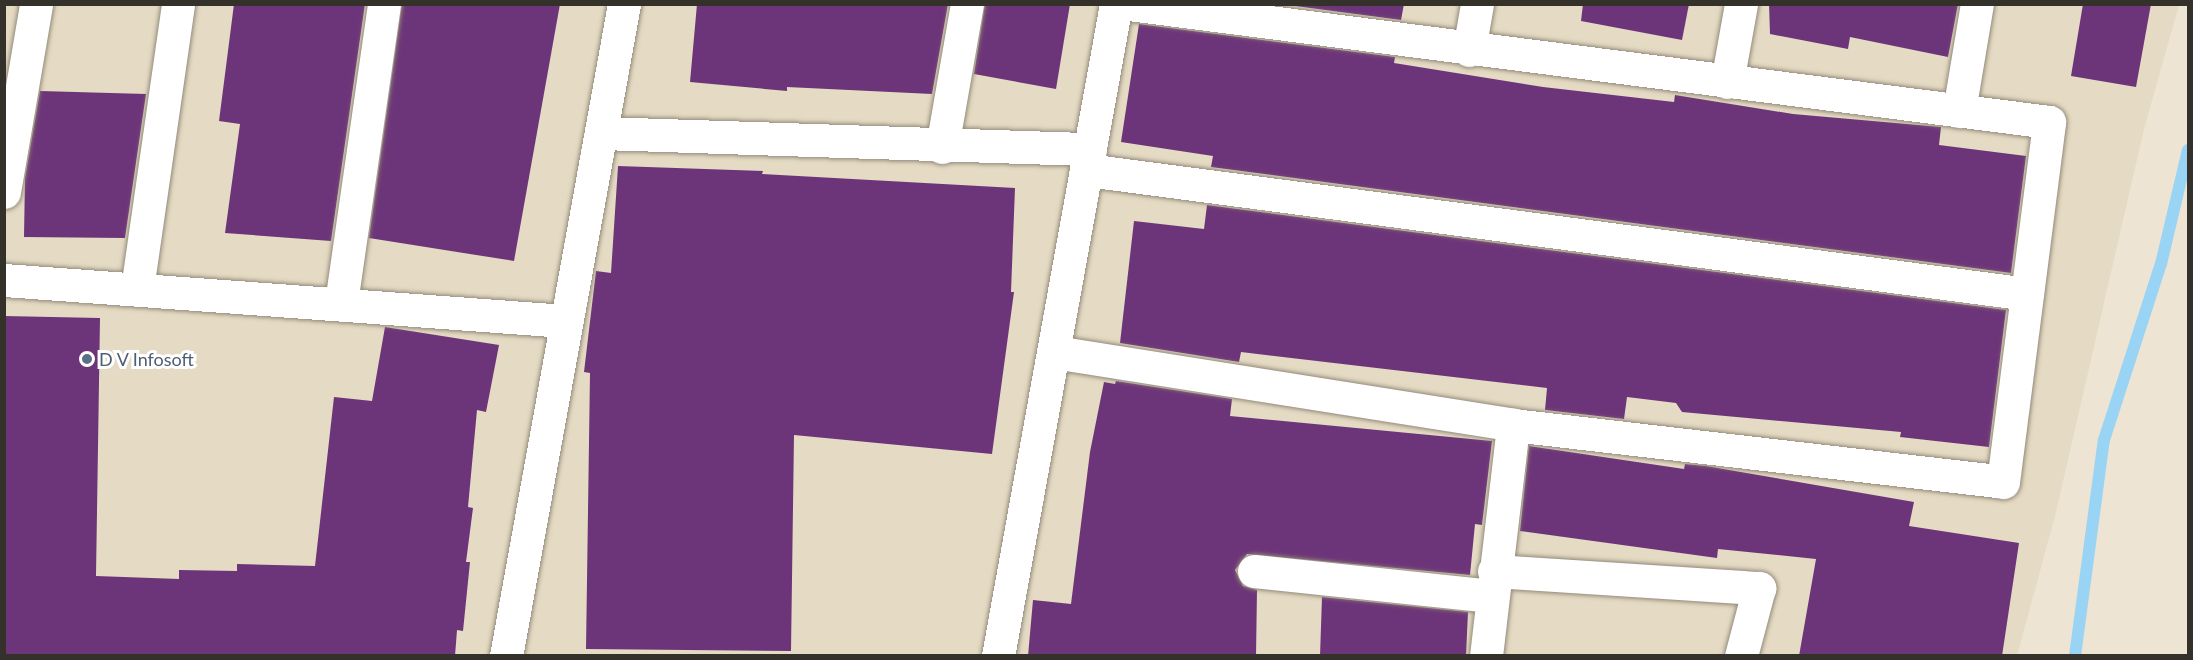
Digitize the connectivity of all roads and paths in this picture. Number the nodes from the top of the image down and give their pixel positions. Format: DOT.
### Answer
graph roads {
  1 [pos="36,4"];
  2 [pos="178,4"];
  3 [pos="384,4"];
  4 [pos="624,4"];
  5 [pos="967,4"];
  6 [pos="1116,4"];
  7 [pos="1129,4"];
  8 [pos="1477,4"];
  9 [pos="1741,4"];
  10 [pos="1977,4"];
  11 [pos="1469,50"];
  12 [pos="1727,82"];
  13 [pos="1959,111"];
  14 [pos="602,134"];
  15 [pos="942,147"];
  16 [pos="1088,160"];
  17 [pos="4,192"];
  18 [pos="4,280"];
  19 [pos="137,289"];
  20 [pos="2027,294"];
  21 [pos="341,303"];
  22 [pos="565,321"];
  23 [pos="1054,352"];
  24 [pos="1513,425"];
  25 [pos="1254,571"];
  26 [pos="1493,584"];
  27 [pos="506,656"];
  28 [pos="998,656"];
  29 [pos="1486,656"];
  30 [pos="1741,656"];
  1 -- 17 [label="street"];
  2 -- 19 [label="street"];
  3 -- 21 [label="street"];
  4 -- 14 [label="street"];
  5 -- 15 [label="street"];
  6 -- 16 [label="street"];
  7 -- 11 [label="street"];
  8 -- 11 [label="street"];
  9 -- 12 [label="street"];
  10 -- 13 [label="street"];
  11 -- 12 [label="street"];
  12 -- 13 [label="street"];
  13 -- 20 [label="street"];
  14 -- 15 [label="street"];
  14 -- 22 [label="street"];
  15 -- 16 [label="street"];
  16 -- 20 [label="street"];
  16 -- 23 [label="street"];
  18 -- 19 [label="street"];
  19 -- 21 [label="street"];
  20 -- 24 [label="street"];
  21 -- 22 [label="street"];
  22 -- 27 [label="street"];
  23 -- 24 [label="street"];
  23 -- 28 [label="street"];
  24 -- 26 [label="street"];
  25 -- 26 [label="street"];
  26 -- 29 [label="street"];
  26 -- 30 [label="street"];
}
